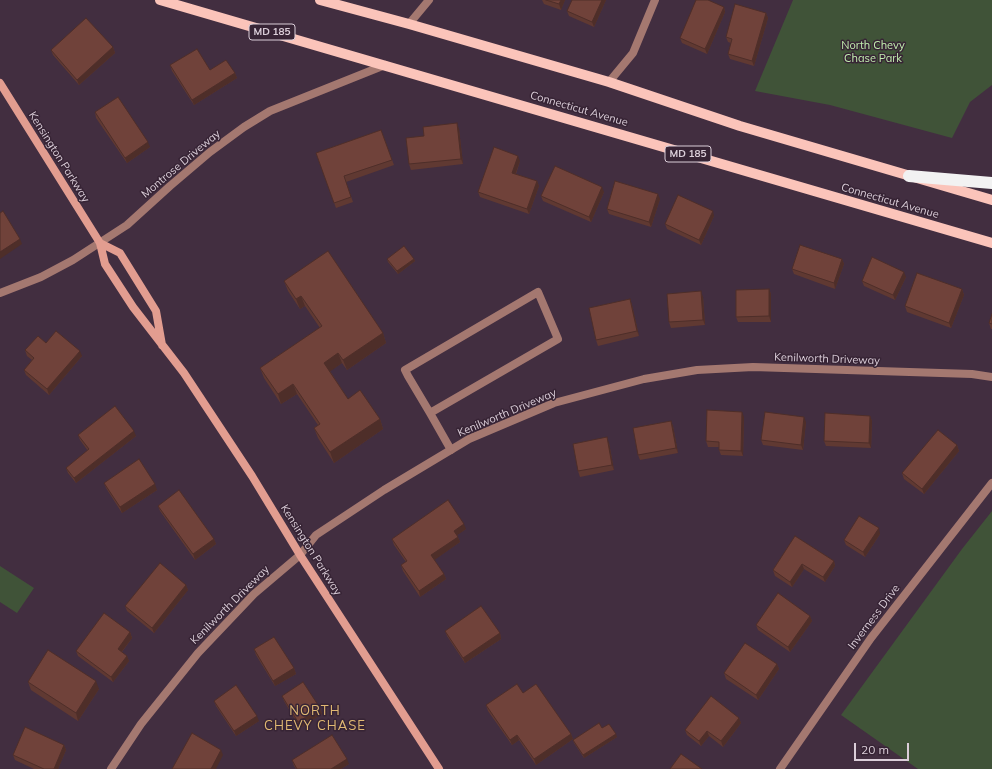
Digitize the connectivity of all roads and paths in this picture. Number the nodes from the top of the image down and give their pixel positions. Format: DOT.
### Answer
graph roads {
  1 [pos="160,0"];
  2 [pos="320,0"];
  3 [pos="428,0"];
  4 [pos="655,0"];
  5 [pos="409,24"];
  6 [pos="385,65"];
  7 [pos="609,82"];
  8 [pos="0,83"];
  9 [pos="909,176"];
  10 [pos="992,183"];
  11 [pos="992,200"];
  12 [pos="100,243"];
  13 [pos="992,243"];
  14 [pos="0,293"];
  15 [pos="162,346"];
  16 [pos="992,377"];
  17 [pos="430,413"];
  18 [pos="451,450"];
  19 [pos="992,483"];
  20 [pos="300,554"];
  21 [pos="111,769"];
  22 [pos="439,769"];
  23 [pos="780,769"];
  1 -- 6 [label="main road, Connecticut Avenue / MD 185"];
  2 -- 5 [label="main road"];
  3 -- 5 [label="street"];
  4 -- 7 [label="street"];
  5 -- 7 [label="main road"];
  6 -- 12 [label="street, Montrose Driveway"];
  6 -- 13 [label="main road, Connecticut Avenue / MD 185"];
  7 -- 9 [label="main road"];
  8 -- 12 [label="street, Kensington Parkway"];
  9 -- 10 [label="highway"];
  9 -- 11 [label="main road"];
  12 -- 14 [label="street, Montrose Driveway"];
  12 -- 15 [label="street, Kensington Parkway"];
  12 -- 15 [label="street, Kensington Parkway"];
  15 -- 20 [label="street, Kensington Parkway"];
  16 -- 18 [label="street, Kenilworth Driveway"];
  17 -- 17 [label="street"];
  17 -- 18 [label="street"];
  18 -- 20 [label="street, Kenilworth Driveway"];
  19 -- 23 [label="street, Inverness Drive"];
  20 -- 21 [label="street, Kenilworth Driveway"];
  20 -- 22 [label="street, Kensington Parkway"];
}
